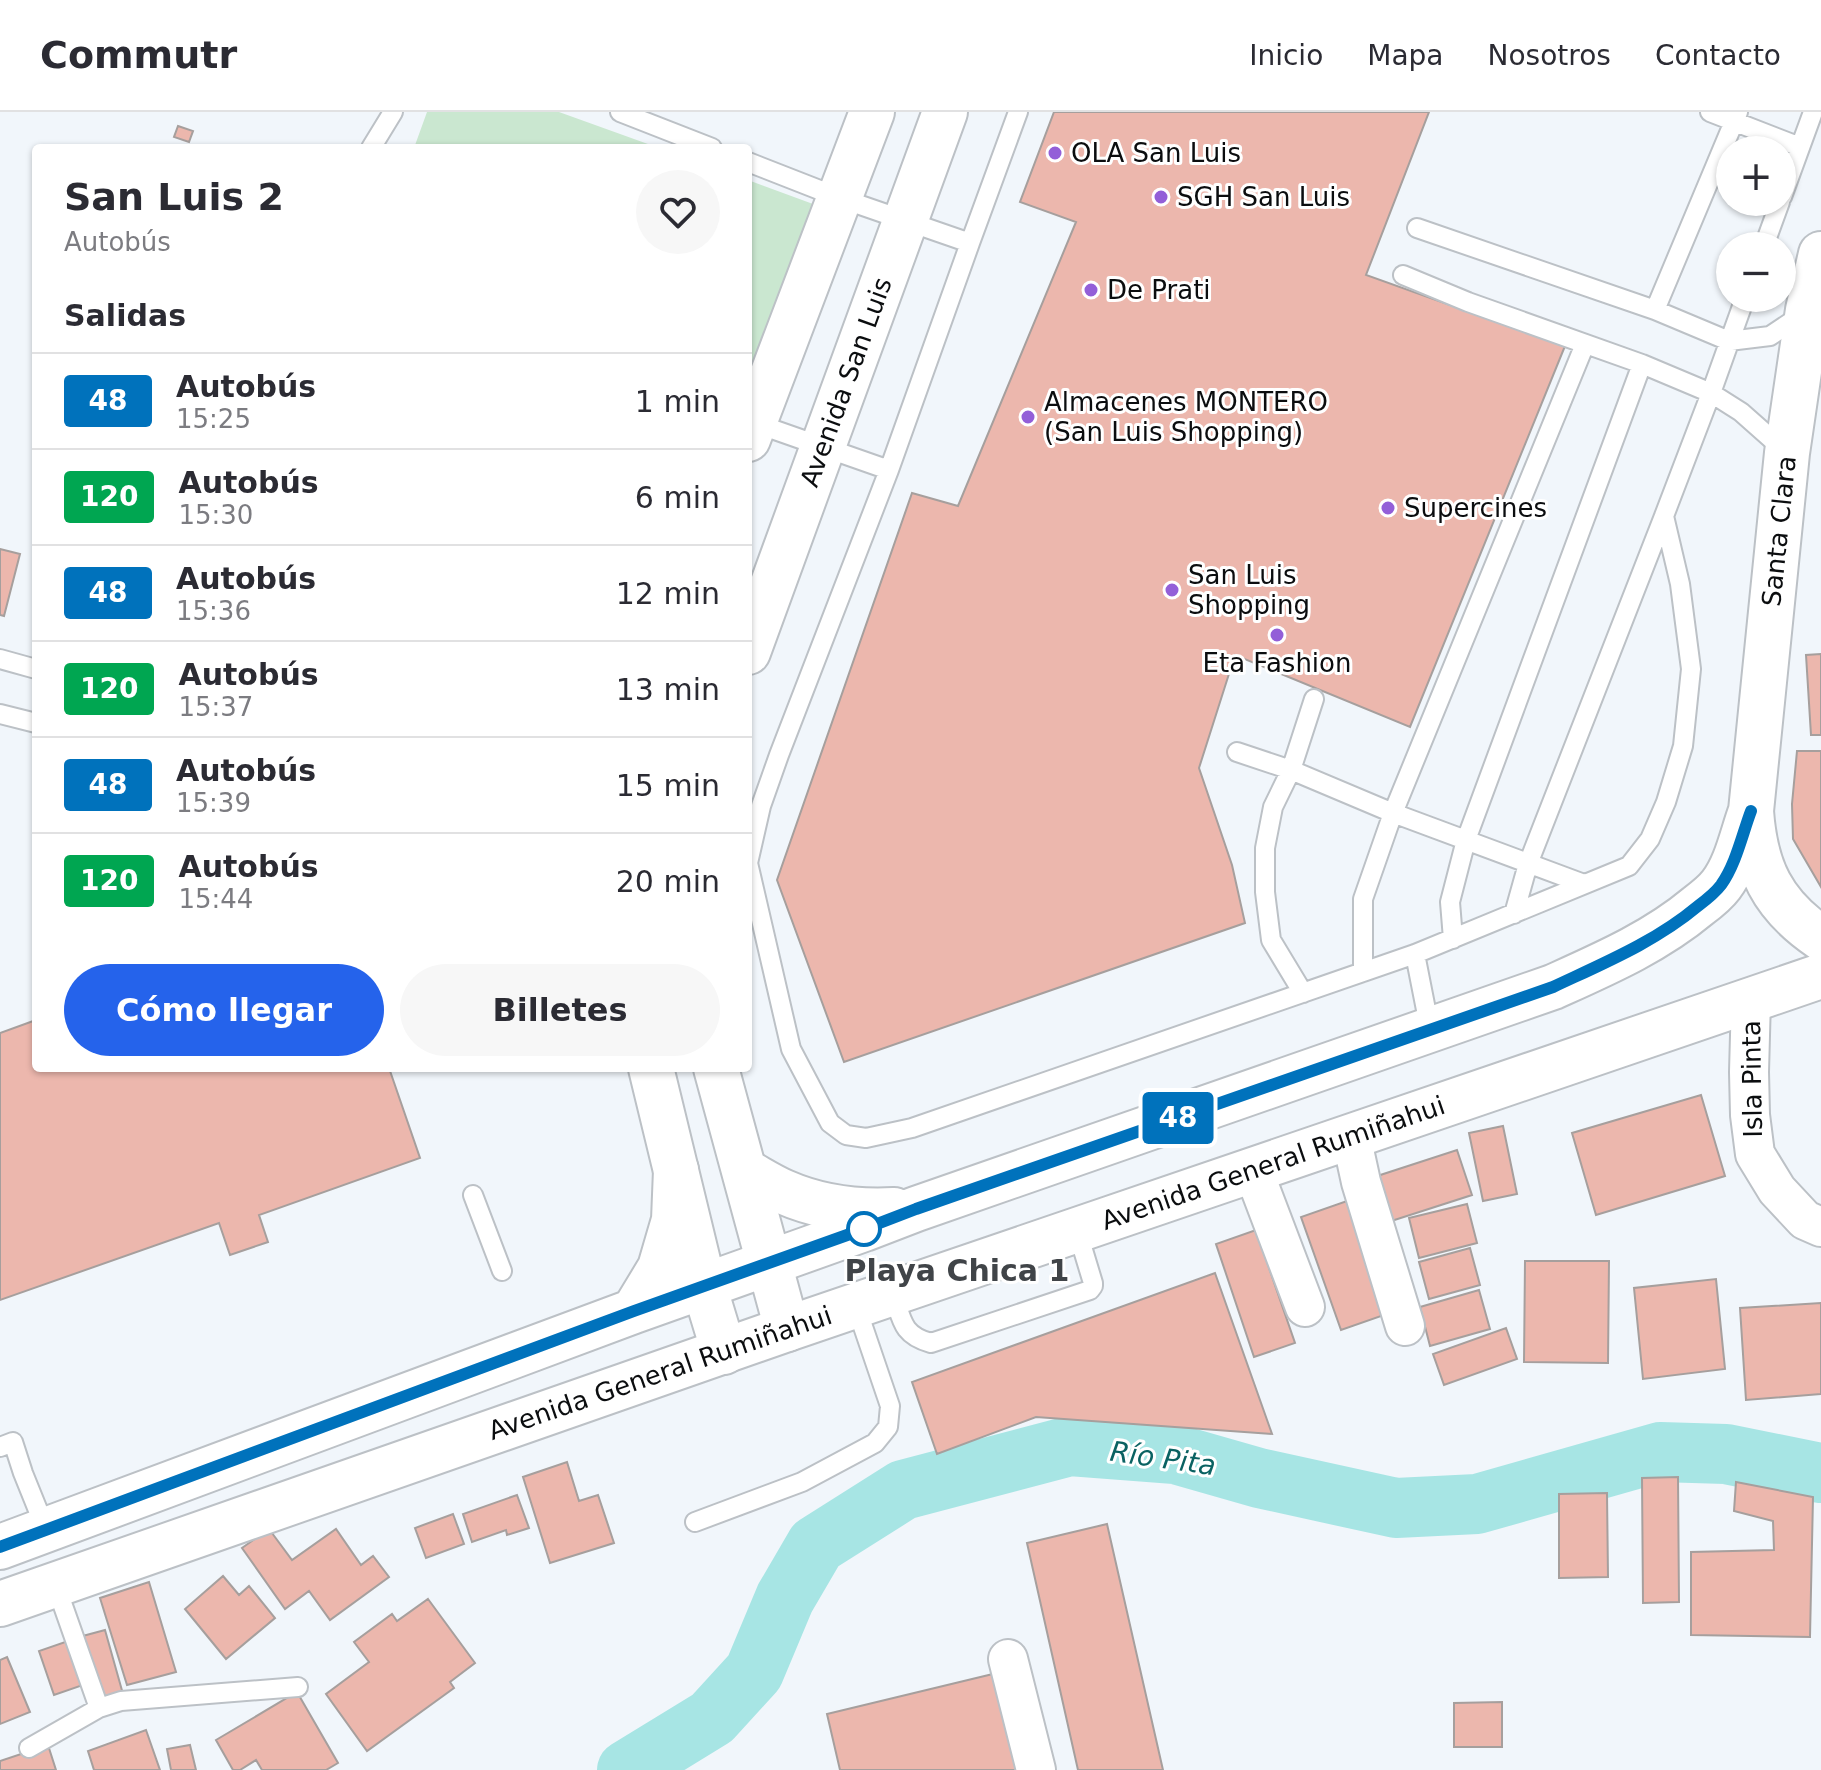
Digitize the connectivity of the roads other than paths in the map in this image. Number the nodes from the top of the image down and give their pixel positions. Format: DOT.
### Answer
graph roads {
  1 [pos="393,112"];
  2 [pos="620,112"];
  3 [pos="872,112"];
  4 [pos="945,112"];
  5 [pos="1018,112"];
  6 [pos="1710,112"];
  7 [pos="1813,112"];
  8 [pos="1736,117"];
  9 [pos="373,144"];
  10 [pos="702,144"];
  11 [pos="1800,147"];
  12 [pos="1796,158"];
  13 [pos="752,164"];
  14 [pos="840,198"];
  15 [pos="906,221"];
  16 [pos="1417,228"];
  17 [pos="970,243"];
  18 [pos="1821,254"];
  19 [pos="1403,275"];
  20 [pos="1655,310"];
  21 [pos="1808,310"];
  22 [pos="1740,312"];
  23 [pos="1729,341"];
  24 [pos="1585,344"];
  25 [pos="1811,354"];
  26 [pos="1642,364"];
  27 [pos="1711,393"];
  28 [pos="752,422"];
  29 [pos="752,428"];
  30 [pos="822,446"];
  31 [pos="1787,453"];
  32 [pos="889,470"];
  33 [pos="1664,516"];
  34 [pos="752,641"];
  35 [pos="0,659"];
  36 [pos="32,668"];
  37 [pos="1314,699"];
  38 [pos="0,714"];
  39 [pos="32,722"];
  40 [pos="1237,752"];
  41 [pos="1291,770"];
  42 [pos="1751,811"];
  43 [pos="1393,813"];
  44 [pos="1466,840"];
  45 [pos="752,845"];
  46 [pos="1528,864"];
  47 [pos="752,880"];
  48 [pos="1584,884"];
  49 [pos="1514,914"];
  50 [pos="1821,938"];
  51 [pos="1453,939"];
  52 [pos="1415,954"];
  53 [pos="1363,972"];
  54 [pos="1821,976"];
  55 [pos="1303,993"];
  56 [pos="1751,999"];
  57 [pos="1430,1030"];
  58 [pos="652,1072"];
  59 [pos="717,1072"];
  60 [pos="1351,1136"];
  61 [pos="676,1170"];
  62 [pos="1253,1170"];
  63 [pos="745,1171"];
  64 [pos="473,1195"];
  65 [pos="916,1209"];
  66 [pos="1821,1227"];
  67 [pos="1077,1230"];
  68 [pos="770,1262"];
  69 [pos="502,1271"];
  70 [pos="704,1286"];
  71 [pos="875,1299"];
  72 [pos="1305,1307"];
  73 [pos="634,1311"];
  74 [pos="1405,1326"];
  75 [pos="787,1329"];
  76 [pos="724,1352"];
  77 [pos="0,1447"];
  78 [pos="695,1522"];
  79 [pos="46,1530"];
  80 [pos="0,1547"];
  81 [pos="55,1583"];
  82 [pos="0,1604"];
  83 [pos="1008,1659"];
  84 [pos="298,1687"];
  85 [pos="99,1708"];
  86 [pos="29,1748"];
  87 [pos="1036,1770"];
  1 -- 9 [label="lane"];
  2 -- 10 [label="lane"];
  3 -- 14 [label="main road"];
  4 -- 15 [label="main road, Avenida San Luis"];
  5 -- 17 [label="lane"];
  6 -- 8 [label="lane"];
  7 -- 11 [label="lane"];
  8 -- 11 [label="lane"];
  8 -- 20 [label="lane"];
  11 -- 12 [label="lane"];
  13 -- 14 [label="lane"];
  14 -- 15 [label="lane"];
  14 -- 28 [label="main road"];
  15 -- 17 [label="lane"];
  15 -- 30 [label="main road, Avenida San Luis"];
  16 -- 20 [label="lane"];
  17 -- 32 [label="lane"];
  18 -- 21 [label="main road, Santa Clara"];
  19 -- 24 [label="lane"];
  20 -- 23 [label="lane"];
  21 -- 23 [label="lane"];
  21 -- 25 [label="main road, Santa Clara"];
  22 -- 23 [label="lane"];
  23 -- 27 [label="lane"];
  24 -- 26 [label="lane"];
  24 -- 43 [label="lane"];
  25 -- 31 [label="main road, Santa Clara"];
  26 -- 27 [label="lane"];
  26 -- 44 [label="lane"];
  27 -- 31 [label="lane"];
  27 -- 33 [label="lane"];
  29 -- 30 [label="lane"];
  30 -- 32 [label="lane"];
  30 -- 34 [label="main road, Avenida San Luis"];
  31 -- 42 [label="main road, Santa Clara"];
  32 -- 45 [label="lane"];
  33 -- 46 [label="lane"];
  33 -- 48 [label="lane"];
  35 -- 36 [label="lane"];
  37 -- 41 [label="lane"];
  38 -- 39 [label="lane"];
  40 -- 41 [label="lane"];
  41 -- 43 [label="lane"];
  41 -- 55 [label="lane"];
  42 -- 50 [label="main road"];
  42 -- 57 [label="main road"];
  43 -- 44 [label="lane"];
  43 -- 53 [label="lane"];
  44 -- 46 [label="lane"];
  44 -- 51 [label="lane"];
  46 -- 48 [label="lane"];
  46 -- 49 [label="lane"];
  47 -- 55 [label="lane"];
  48 -- 49 [label="lane"];
  49 -- 51 [label="lane"];
  51 -- 52 [label="lane"];
  52 -- 53 [label="lane"];
  52 -- 57 [label="lane"];
  53 -- 55 [label="lane"];
  54 -- 56 [label="main road, Avenida General Rumiñahui"];
  56 -- 60 [label="main road, Avenida General Rumiñahui"];
  56 -- 66 [label="street, Isla Pinta"];
  57 -- 65 [label="main road"];
  58 -- 61 [label="main road"];
  59 -- 63 [label="main road"];
  60 -- 62 [label="main road, Avenida General Rumiñahui"];
  60 -- 74 [label="street"];
  61 -- 70 [label="main road"];
  61 -- 73 [label="main road"];
  62 -- 67 [label="main road, Avenida General Rumiñahui"];
  62 -- 72 [label="street"];
  63 -- 65 [label="main road"];
  63 -- 68 [label="main road"];
  64 -- 69 [label="lane"];
  65 -- 68 [label="main road"];
  67 -- 71 [label="main road, Avenida General Rumiñahui"];
  67 -- 71 [label="lane"];
  68 -- 70 [label="main road"];
  68 -- 75 [label="main road"];
  70 -- 73 [label="main road"];
  70 -- 76 [label="main road"];
  71 -- 75 [label="main road, Avenida General Rumiñahui"];
  71 -- 78 [label="lane"];
  73 -- 79 [label="main road"];
  75 -- 76 [label="main road, Avenida General Rumiñahui"];
  76 -- 81 [label="main road, Avenida General Rumiñahui"];
  77 -- 79 [label="lane"];
  79 -- 80 [label="main road"];
  81 -- 82 [label="main road, Avenida General Rumiñahui"];
  81 -- 85 [label="lane"];
  83 -- 87 [label="street"];
  84 -- 85 [label="lane"];
  85 -- 86 [label="lane"];
}
